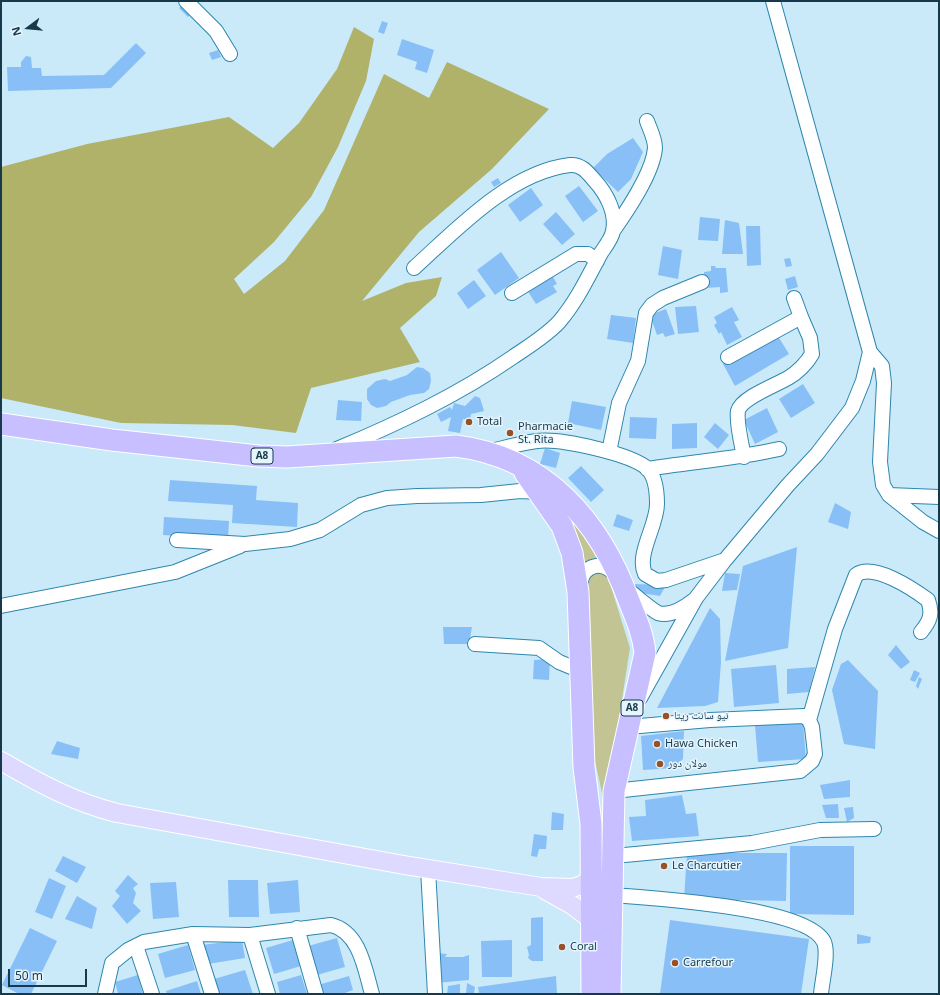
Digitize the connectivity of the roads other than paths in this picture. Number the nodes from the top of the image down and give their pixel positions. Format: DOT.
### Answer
graph roads {
  1 [pos="186,1"];
  2 [pos="773,1"];
  3 [pos="230,54"];
  4 [pos="647,121"];
  5 [pos="614,231"];
  6 [pos="597,261"];
  7 [pos="414,268"];
  8 [pos="702,282"];
  9 [pos="512,293"];
  10 [pos="794,298"];
  11 [pos="801,317"];
  12 [pos="870,352"];
  13 [pos="728,357"];
  14 [pos="1,424"];
  15 [pos="779,449"];
  16 [pos="486,452"];
  17 [pos="609,452"];
  18 [pos="326,454"];
  19 [pos="744,457"];
  20 [pos="521,467"];
  21 [pos="647,468"];
  22 [pos="539,492"];
  23 [pos="889,495"];
  24 [pos="939,497"];
  25 [pos="939,532"];
  26 [pos="177,540"];
  27 [pos="245,544"];
  28 [pos="725,560"];
  29 [pos="624,586"];
  30 [pos="578,592"];
  31 [pos="696,598"];
  32 [pos="1,606"];
  33 [pos="921,632"];
  34 [pos="475,644"];
  35 [pos="581,671"];
  36 [pos="630,720"];
  37 [pos="810,720"];
  38 [pos="1,761"];
  39 [pos="614,791"];
  40 [pos="874,829"];
  41 [pos="614,856"];
  42 [pos="428,869"];
  43 [pos="593,878"];
  44 [pos="541,887"];
  45 [pos="613,895"];
  46 [pos="592,920"];
  47 [pos="297,928"];
  48 [pos="193,934"];
  49 [pos="250,935"];
  50 [pos="136,946"];
  51 [pos="105,994"];
  52 [pos="152,994"];
  53 [pos="212,994"];
  54 [pos="268,994"];
  55 [pos="316,994"];
  56 [pos="372,994"];
  57 [pos="435,994"];
  58 [pos="592,994"];
  59 [pos="610,994"];
  60 [pos="821,994"];
  1 -- 3 [label="street"];
  2 -- 12 [label="street"];
  4 -- 5 [label="street"];
  5 -- 6 [label="street"];
  5 -- 7 [label="street"];
  6 -- 9 [label="street"];
  6 -- 18 [label="street"];
  8 -- 17 [label="street"];
  10 -- 11 [label="street"];
  11 -- 13 [label="street"];
  11 -- 19 [label="street"];
  12 -- 23 [label="street"];
  12 -- 28 [label="street"];
  14 -- 18 [label="highway, A8"];
  15 -- 19 [label="street"];
  16 -- 17 [label="street"];
  16 -- 18 [label="highway, A8"];
  16 -- 20 [label="highway, A8"];
  17 -- 21 [label="street"];
  19 -- 21 [label="street"];
  20 -- 22 [label="highway"];
  20 -- 29 [label="highway, A8"];
  21 -- 28 [label="street"];
  22 -- 27 [label="street"];
  22 -- 30 [label="highway"];
  23 -- 24 [label="street"];
  23 -- 25 [label="street"];
  26 -- 27 [label="street"];
  27 -- 32 [label="street"];
  28 -- 31 [label="street"];
  29 -- 30 [label="street"];
  29 -- 31 [label="street"];
  29 -- 36 [label="highway, A8"];
  30 -- 35 [label="highway"];
  31 -- 36 [label="street"];
  33 -- 37 [label="street"];
  34 -- 35 [label="street"];
  35 -- 43 [label="highway"];
  36 -- 37 [label="street"];
  36 -- 39 [label="highway, A8"];
  37 -- 39 [label="street"];
  38 -- 42 [label="main road"];
  39 -- 41 [label="highway, A8"];
  40 -- 41 [label="street"];
  41 -- 45 [label="highway, A8"];
  42 -- 44 [label="main road"];
  42 -- 57 [label="street"];
  43 -- 44 [label="main road"];
  43 -- 46 [label="highway"];
  44 -- 46 [label="main road"];
  45 -- 59 [label="highway, A8"];
  45 -- 60 [label="street"];
  46 -- 58 [label="highway"];
  47 -- 49 [label="street"];
  47 -- 55 [label="street"];
  47 -- 56 [label="street"];
  48 -- 49 [label="street"];
  48 -- 50 [label="street"];
  48 -- 53 [label="street"];
  49 -- 54 [label="street"];
  50 -- 51 [label="street"];
  50 -- 52 [label="street"];
}
